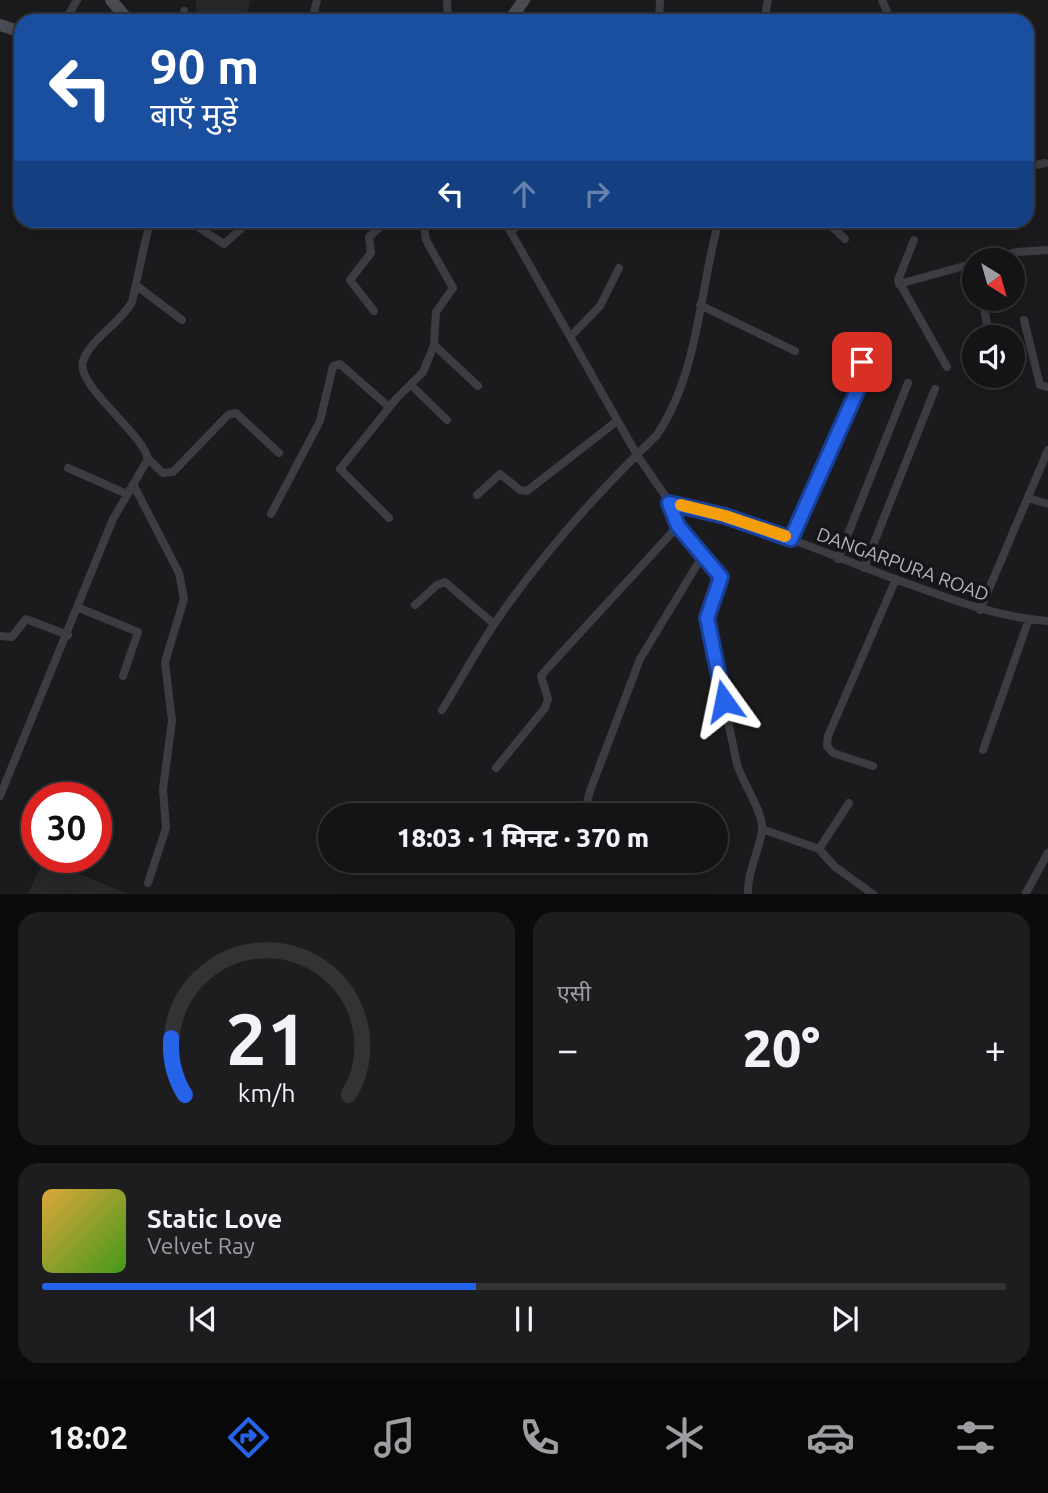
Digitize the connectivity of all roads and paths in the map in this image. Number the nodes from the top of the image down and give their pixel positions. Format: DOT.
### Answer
graph roads {
  1 [pos="111,0"];
  2 [pos="184,11"];
  3 [pos="123,14"];
  4 [pos="184,14"];
  5 [pos="1045,163"];
  6 [pos="1034,165"];
  7 [pos="148,228"];
  8 [pos="199,228"];
  9 [pos="242,228"];
  10 [pos="379,228"];
  11 [pos="424,228"];
  12 [pos="514,228"];
  13 [pos="717,228"];
  14 [pos="833,228"];
  15 [pos="511,230"];
  16 [pos="845,239"];
  17 [pos="914,240"];
  18 [pos="1048,250"];
  19 [pos="1026,251"];
  20 [pos="962,267"];
  21 [pos="619,268"];
  22 [pos="899,284"];
  23 [pos="137,286"];
  24 [pos="700,305"];
  25 [pos="374,311"];
  26 [pos="182,320"];
  27 [pos="1024,320"];
  28 [pos="571,336"];
  29 [pos="434,345"];
  30 [pos="840,347"];
  31 [pos="795,351"];
  32 [pos="947,368"];
  33 [pos="908,383"];
  34 [pos="411,385"];
  35 [pos="478,386"];
  36 [pos="1048,387"];
  37 [pos="935,388"];
  38 [pos="389,407"];
  39 [pos="447,420"];
  40 [pos="617,421"];
  41 [pos="1048,450"];
  42 [pos="279,453"];
  43 [pos="637,455"];
  44 [pos="148,459"];
  45 [pos="68,468"];
  46 [pos="133,484"];
  47 [pos="127,494"];
  48 [pos="477,495"];
  49 [pos="1028,498"];
  50 [pos="669,503"];
  51 [pos="1048,504"];
  52 [pos="271,514"];
  53 [pos="389,518"];
  54 [pos="678,526"];
  55 [pos="791,539"];
  56 [pos="703,555"];
  57 [pos="838,559"];
  58 [pos="864,568"];
  59 [pos="896,579"];
  60 [pos="415,605"];
  61 [pos="79,608"];
  62 [pos="980,610"];
  63 [pos="1029,619"];
  64 [pos="1048,621"];
  65 [pos="494,624"];
  66 [pos="68,635"];
  67 [pos="0,636"];
  68 [pos="123,676"];
  69 [pos="442,710"];
  70 [pos="983,750"];
  71 [pos="873,766"];
  72 [pos="496,768"];
  73 [pos="0,796"];
  74 [pos="587,803"];
  75 [pos="849,803"];
  76 [pos="762,829"];
  77 [pos="818,849"];
  78 [pos="1048,853"];
  79 [pos="148,883"];
  80 [pos="1026,893"];
  81 [pos="748,894"];
  82 [pos="874,894"];
  1 -- 3 [label="street"];
  2 -- 4 [label="street"];
  5 -- 6 [label="street"];
  7 -- 23 [label="street"];
  8 -- 9 [label="street"];
  10 -- 25 [label="street"];
  11 -- 29 [label="street"];
  12 -- 15 [label="street"];
  13 -- 24 [label="street"];
  14 -- 16 [label="street"];
  15 -- 28 [label="street"];
  17 -- 22 [label="street"];
  18 -- 19 [label="street"];
  20 -- 22 [label="street"];
  21 -- 28 [label="street"];
  22 -- 32 [label="street"];
  23 -- 26 [label="street"];
  23 -- 44 [label="street"];
  24 -- 31 [label="street"];
  24 -- 43 [label="street"];
  27 -- 36 [label="street"];
  28 -- 40 [label="street"];
  29 -- 34 [label="street"];
  29 -- 35 [label="street"];
  30 -- 55 [label="street"];
  33 -- 57 [label="street"];
  34 -- 38 [label="street"];
  34 -- 39 [label="street"];
  37 -- 58 [label="street"];
  38 -- 52 [label="street"];
  38 -- 53 [label="street"];
  40 -- 43 [label="street"];
  40 -- 48 [label="street"];
  41 -- 49 [label="street"];
  42 -- 44 [label="street"];
  43 -- 50 [label="street"];
  43 -- 65 [label="street"];
  44 -- 46 [label="street"];
  45 -- 47 [label="street"];
  46 -- 47 [label="street"];
  46 -- 79 [label="street"];
  47 -- 61 [label="street"];
  49 -- 51 [label="street"];
  49 -- 62 [label="street"];
  50 -- 54 [label="street"];
  50 -- 55 [label="street, DANGARPURA ROAD"];
  54 -- 56 [label="street"];
  54 -- 72 [label="street"];
  55 -- 57 [label="street, DANGARPURA ROAD"];
  56 -- 74 [label="street"];
  56 -- 76 [label="street"];
  57 -- 58 [label="street, DANGARPURA ROAD"];
  58 -- 59 [label="street, DANGARPURA ROAD"];
  59 -- 62 [label="street, DANGARPURA ROAD"];
  59 -- 71 [label="street"];
  60 -- 65 [label="street"];
  61 -- 66 [label="street"];
  61 -- 68 [label="street"];
  62 -- 63 [label="street, DANGARPURA ROAD"];
  63 -- 64 [label="street, DANGARPURA ROAD"];
  63 -- 70 [label="street"];
  65 -- 69 [label="street"];
  66 -- 67 [label="street"];
  66 -- 73 [label="street"];
  75 -- 77 [label="street"];
  76 -- 77 [label="street"];
  76 -- 81 [label="street"];
  77 -- 82 [label="street"];
  78 -- 80 [label="street"];
}
